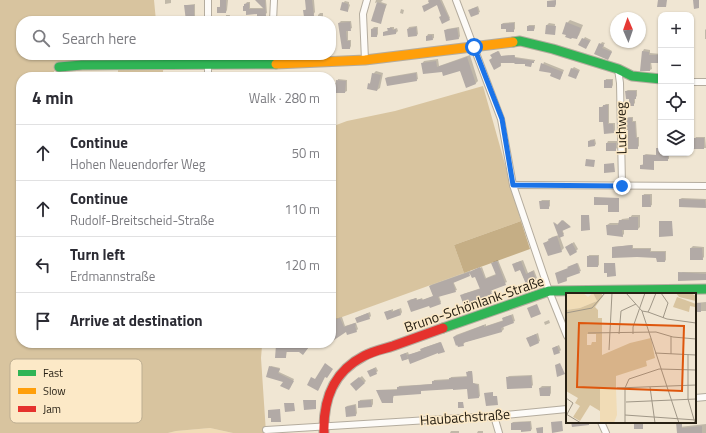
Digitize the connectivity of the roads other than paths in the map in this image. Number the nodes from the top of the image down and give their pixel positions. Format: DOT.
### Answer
graph roads {
  1 [pos="208,0"];
  2 [pos="274,0"];
  3 [pos="367,0"];
  4 [pos="456,0"];
  5 [pos="208,16"];
  6 [pos="273,16"];
  7 [pos="474,47"];
  8 [pos="208,60"];
  9 [pos="336,60"];
  10 [pos="365,60"];
  11 [pos="60,67"];
  12 [pos="618,69"];
  13 [pos="208,72"];
  14 [pos="658,79"];
  15 [pos="694,82"];
  16 [pos="706,82"];
  17 [pos="513,185"];
  18 [pos="622,186"];
  19 [pos="706,186"];
  20 [pos="706,289"];
  21 [pos="549,291"];
  22 [pos="566,334"];
  23 [pos="706,397"];
  24 [pos="696,398"];
  25 [pos="566,409"];
  26 [pos="494,416"];
  27 [pos="601,423"];
  28 [pos="266,430"];
  29 [pos="324,430"];
  30 [pos="499,433"];
  31 [pos="606,433"];
  1 -- 5 [label="street"];
  2 -- 6 [label="street"];
  3 -- 10 [label="street"];
  4 -- 7 [label="street"];
  7 -- 10 [label="street"];
  7 -- 12 [label="street"];
  7 -- 17 [label="street"];
  8 -- 11 [label="street"];
  8 -- 13 [label="street"];
  9 -- 10 [label="street"];
  12 -- 14 [label="street"];
  12 -- 18 [label="street, Luchweg"];
  15 -- 16 [label="street"];
  17 -- 18 [label="street"];
  17 -- 21 [label="street"];
  18 -- 19 [label="street"];
  20 -- 21 [label="street, Bruno-Schönlank-Straße"];
  21 -- 22 [label="street"];
  21 -- 29 [label="street, Bruno-Schönlank-Straße"];
  23 -- 24 [label="street"];
  25 -- 26 [label="street, Haubachstraße"];
  26 -- 29 [label="street, Haubachstraße"];
  26 -- 30 [label="street"];
  27 -- 31 [label="street"];
  28 -- 29 [label="street, Haubachstraße"];
}
